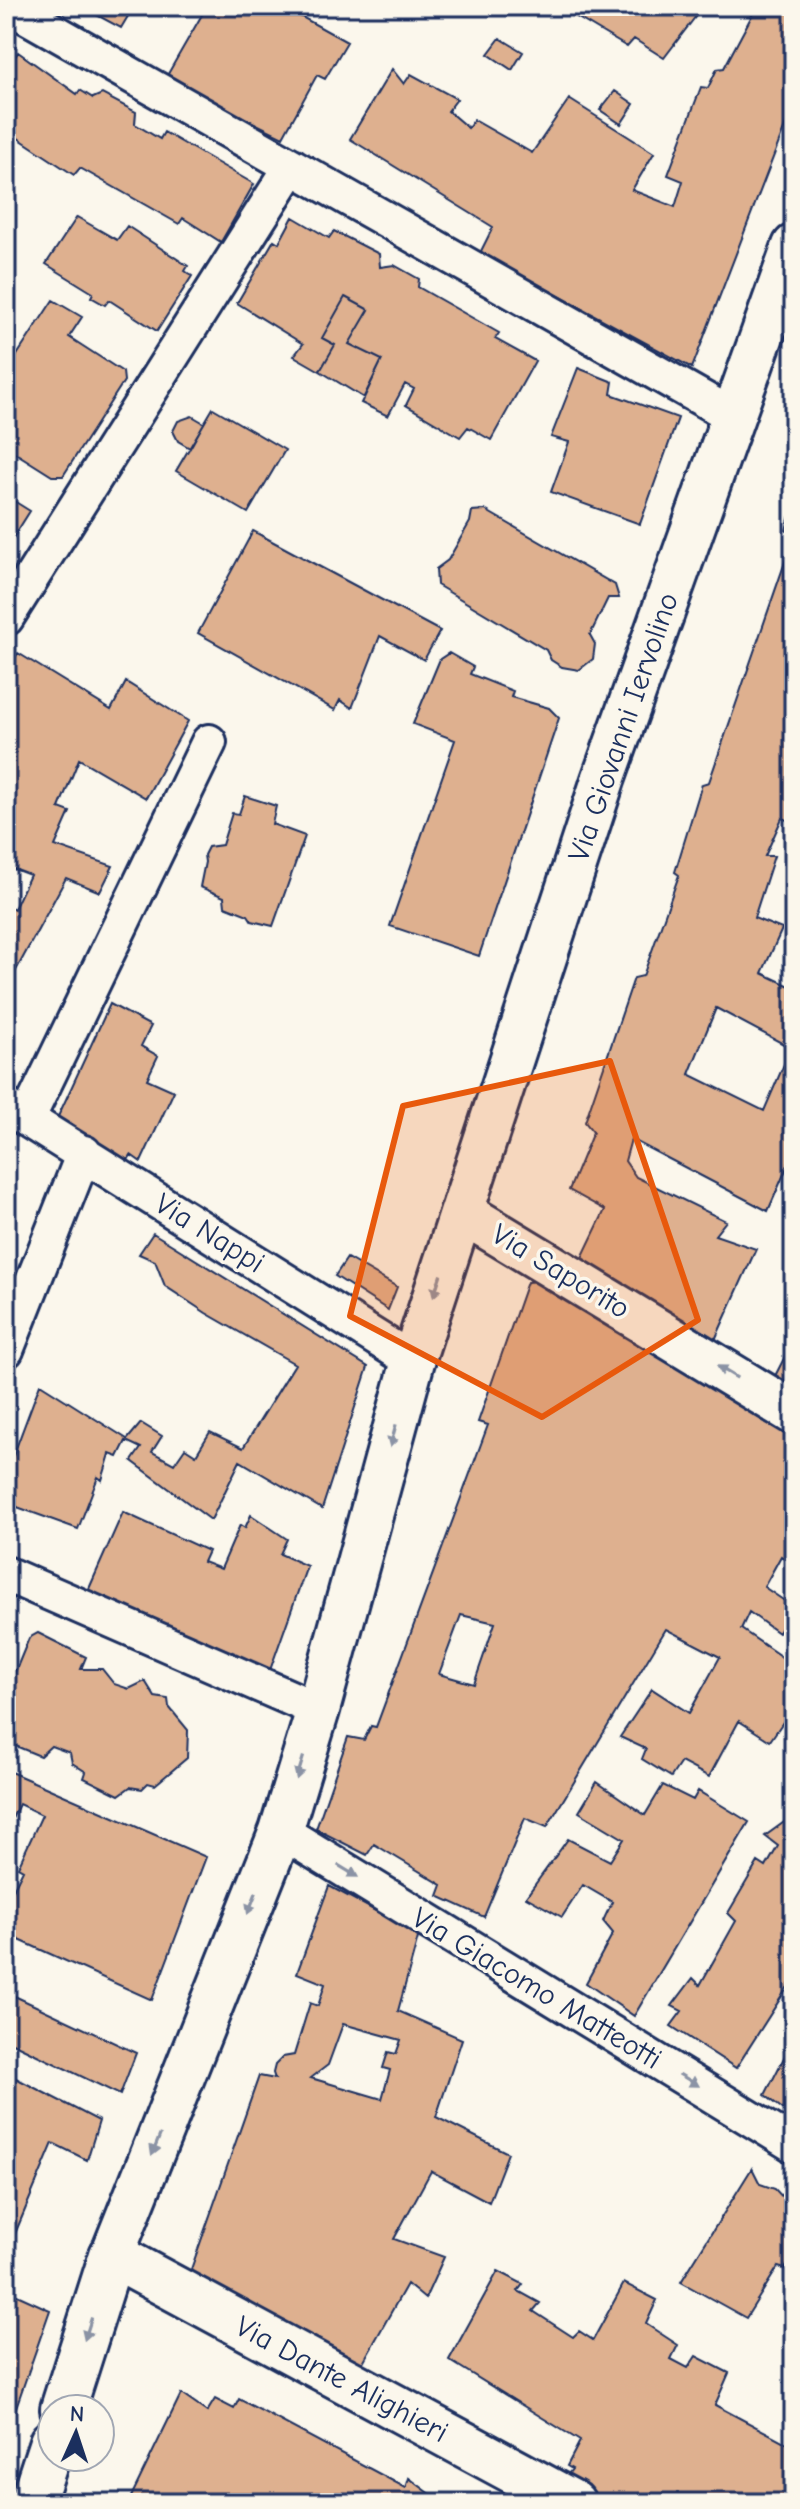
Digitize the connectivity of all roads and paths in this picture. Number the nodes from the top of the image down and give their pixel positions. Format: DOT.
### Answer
graph roads {
  1 [pos="9,6"];
  2 [pos="292,166"];
  3 [pos="794,246"];
  4 [pos="733,416"];
  5 [pos="6,618"];
  6 [pos="209,742"];
  7 [pos="16,1112"];
  8 [pos="84,1153"];
  9 [pos="462,1212"];
  10 [pos="6,1350"];
  11 [pos="413,1361"];
  12 [pos="794,1413"];
  13 [pos="6,1574"];
  14 [pos="318,1710"];
  15 [pos="281,1831"];
  16 [pos="794,2145"];
  17 [pos="112,2255"];
  18 [pos="68,2393"];
  19 [pos="42,2473"];
  20 [pos="32,2503"];
  21 [pos="573,2503"];
  1 -- 2 [label="street"];
  2 -- 4 [label="street"];
  2 -- 5 [label="street"];
  3 -- 4 [label="street, Via Giovanni Iervolino"];
  4 -- 9 [label="street, Via Giovanni Iervolino"];
  6 -- 7 [label="street"];
  7 -- 8 [label="street, Via Nappi"];
  8 -- 10 [label="street"];
  8 -- 11 [label="street, Via Nappi"];
  9 -- 11 [label="street, Via Saporito, one-way"];
  12 -- 9 [label="street, Via Saporito, one-way"];
  11 -- 14 [label="street, Via Saporito, one-way"];
  13 -- 14 [label="street"];
  14 -- 15 [label="street, Via Saporito, one-way"];
  15 -- 16 [label="street, Via Giacomo Matteotti, one-way"];
  15 -- 17 [label="street, Via Saporito, one-way"];
  17 -- 18 [label="main road, one-way"];
  17 -- 21 [label="main road, Via Dante Alighieri"];
  19 -- 20 [label="main road"];
}
